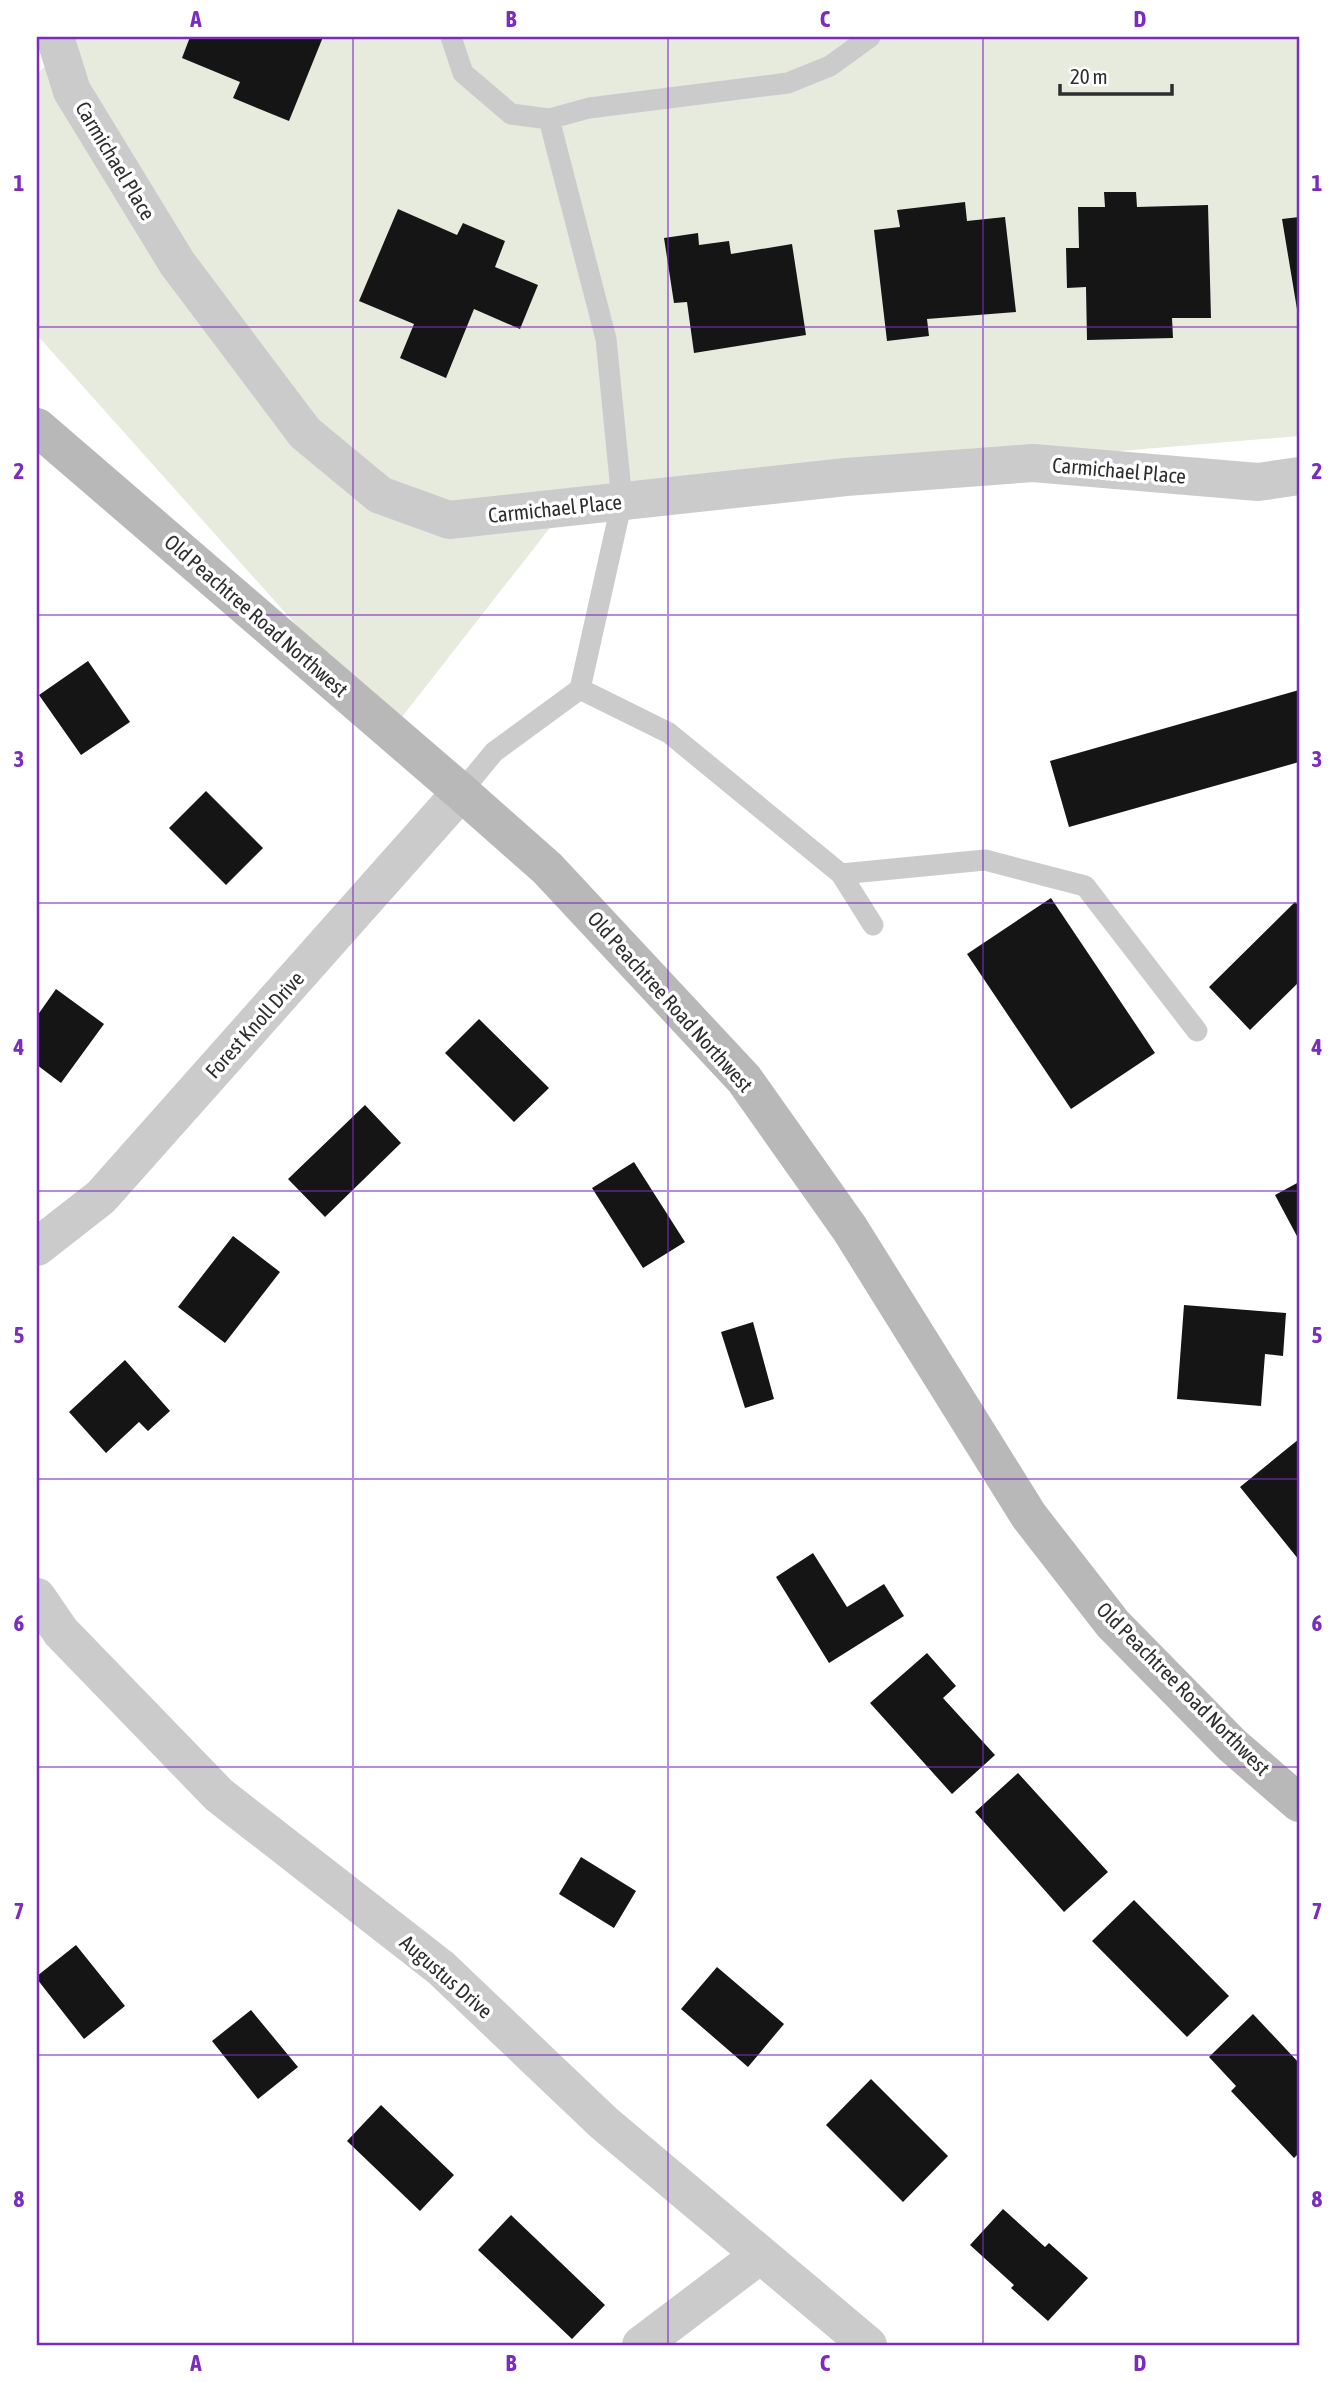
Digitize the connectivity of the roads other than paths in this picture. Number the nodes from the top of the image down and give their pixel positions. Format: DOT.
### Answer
graph roads {
  1 [pos="55,37"];
  2 [pos="451,37"];
  3 [pos="870,37"];
  4 [pos="549,119"];
  5 [pos="37,427"];
  6 [pos="1299,476"];
  7 [pos="622,501"];
  8 [pos="580,689"];
  9 [pos="461,792"];
  10 [pos="841,874"];
  11 [pos="873,925"];
  12 [pos="1197,1031"];
  13 [pos="37,1247"];
  14 [pos="37,1597"];
  15 [pos="1299,1803"];
  16 [pos="760,2255"];
  17 [pos="641,2345"];
  18 [pos="868,2345"];
  1 -- 7 [label="street, Carmichael Place"];
  2 -- 4 [label="lane"];
  3 -- 4 [label="lane"];
  4 -- 7 [label="lane"];
  5 -- 9 [label="main road, Old Peachtree Road Northwest"];
  6 -- 7 [label="street, Carmichael Place"];
  7 -- 8 [label="lane"];
  8 -- 9 [label="lane"];
  8 -- 10 [label="lane"];
  9 -- 13 [label="street, Forest Knoll Drive"];
  9 -- 15 [label="main road, Old Peachtree Road Northwest"];
  10 -- 11 [label="lane"];
  10 -- 12 [label="lane"];
  14 -- 16 [label="street, Augustus Drive"];
  16 -- 17 [label="street"];
  16 -- 18 [label="street, Augustus Drive"];
}
